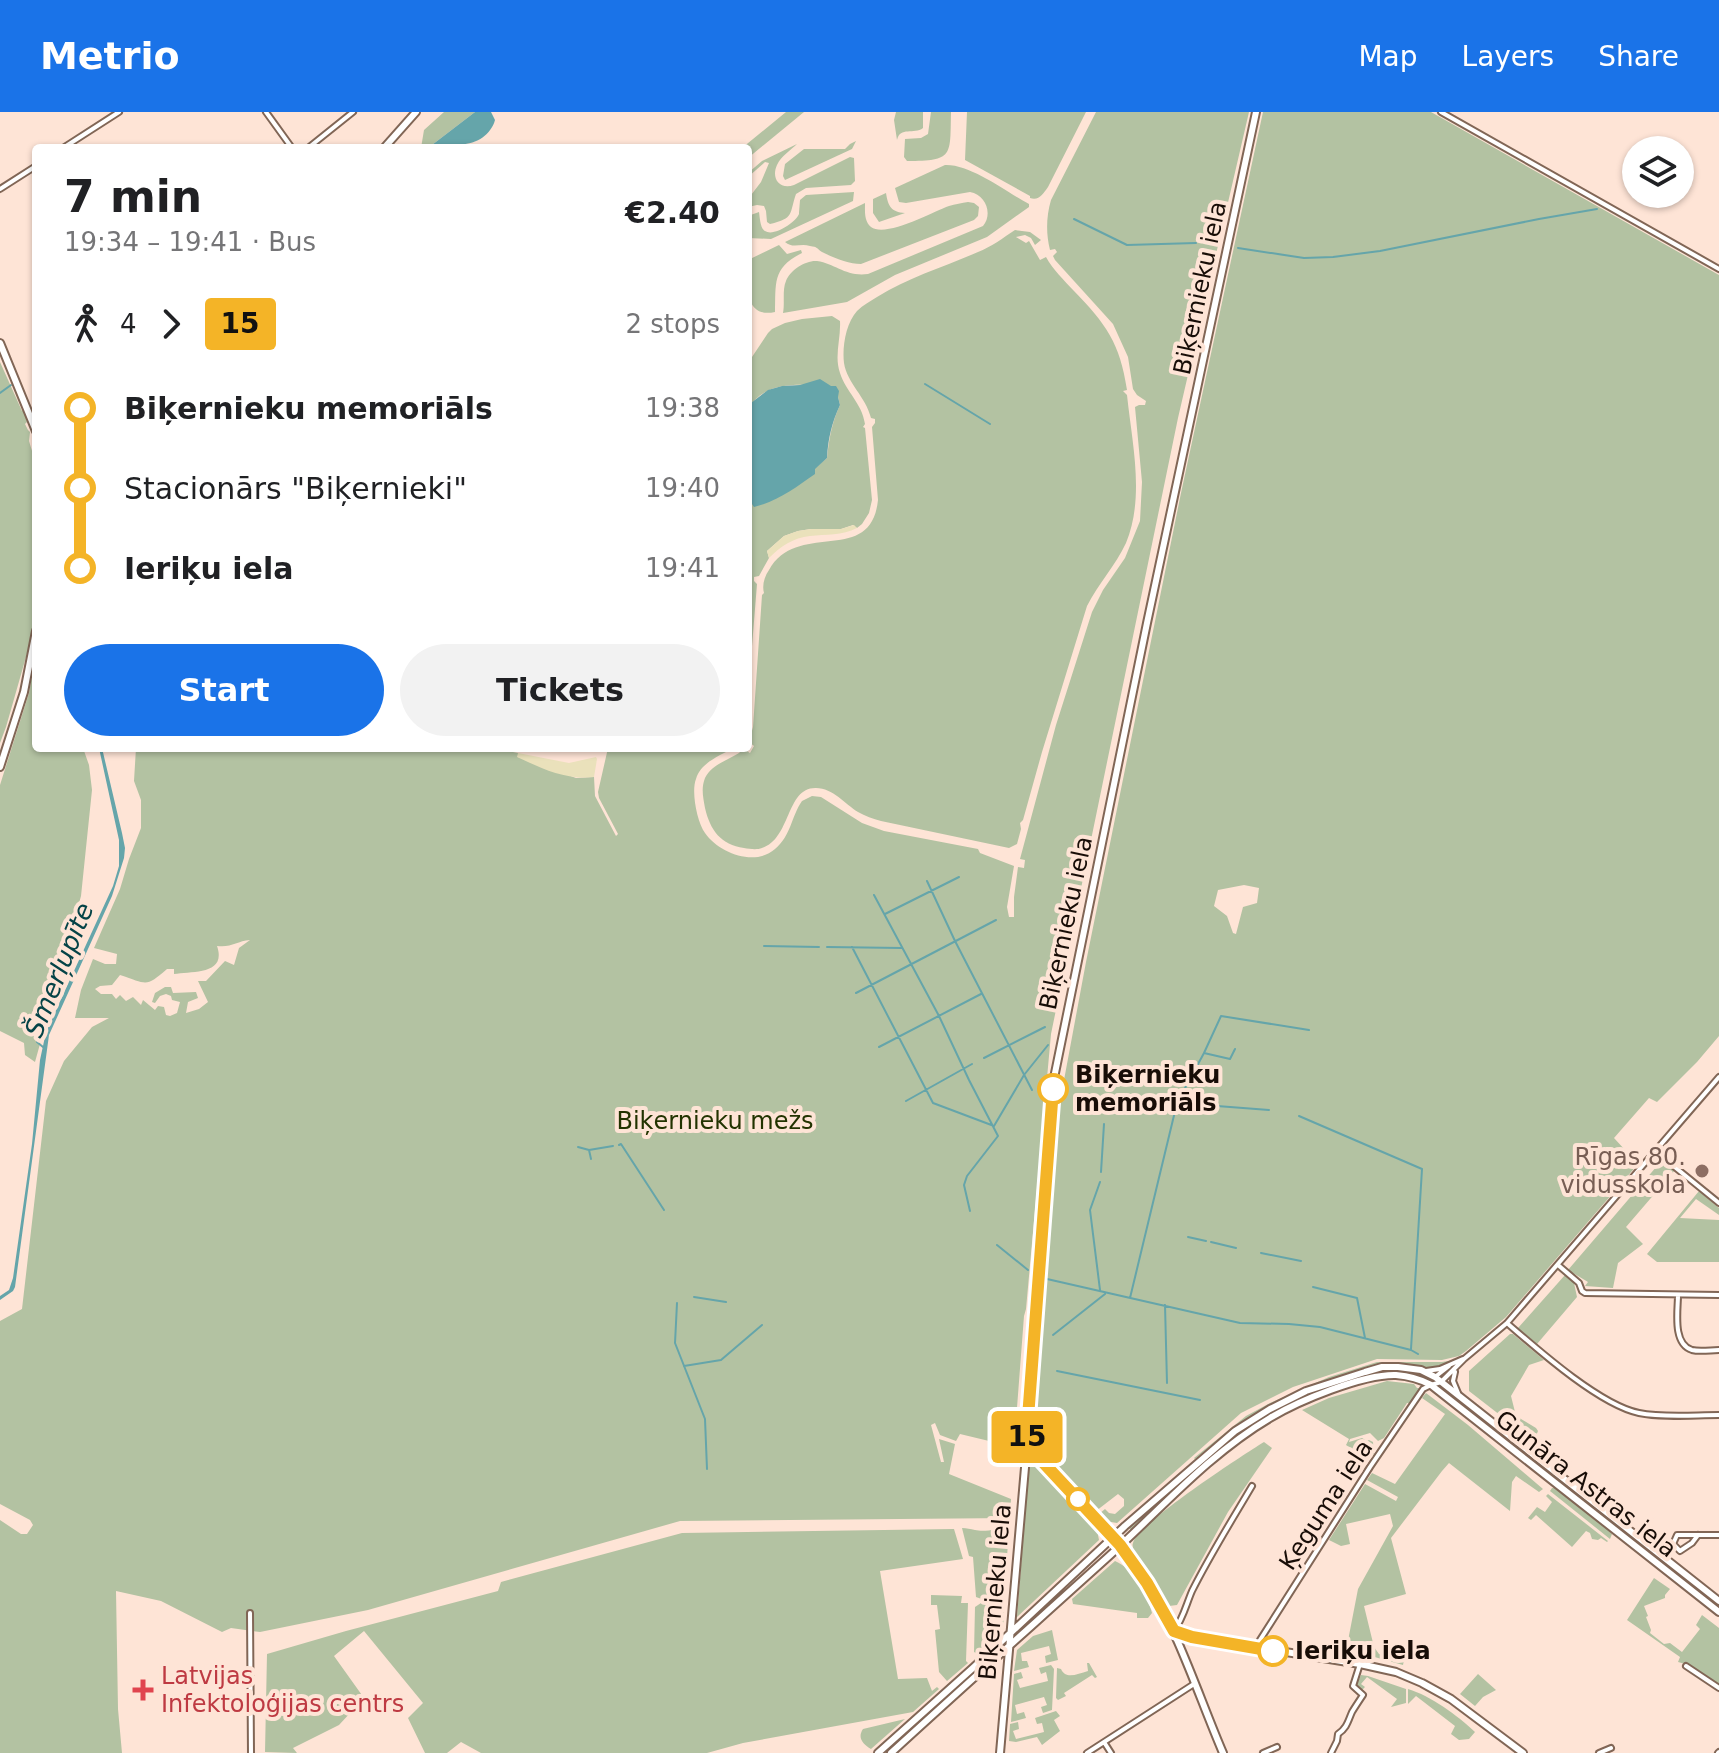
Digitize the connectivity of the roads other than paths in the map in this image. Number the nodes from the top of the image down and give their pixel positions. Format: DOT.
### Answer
graph roads {
  1 [pos="119,112"];
  2 [pos="266,112"];
  3 [pos="353,112"];
  4 [pos="416,112"];
  5 [pos="1256,112"];
  6 [pos="1441,112"];
  7 [pos="69,144"];
  8 [pos="289,144"];
  9 [pos="313,144"];
  10 [pos="388,144"];
  11 [pos="32,169"];
  12 [pos="0,189"];
  13 [pos="1719,269"];
  14 [pos="0,343"];
  15 [pos="32,421"];
  16 [pos="32,663"];
  17 [pos="0,767"];
  18 [pos="1719,1077"];
  19 [pos="1660,1155"];
  20 [pos="1719,1203"];
  21 [pos="1558,1265"];
  22 [pos="1678,1295"];
  23 [pos="1719,1295"];
  24 [pos="1507,1323"];
  25 [pos="1719,1350"];
  26 [pos="1464,1359"];
  27 [pos="1449,1366"];
  28 [pos="1456,1367"];
  29 [pos="1424,1371"];
  30 [pos="1438,1380"];
  31 [pos="1431,1385"];
  32 [pos="1459,1395"];
  33 [pos="1483,1414"];
  34 [pos="1719,1415"];
  35 [pos="1477,1421"];
  36 [pos="1026,1444"];
  37 [pos="1252,1486"];
  38 [pos="1698,1535"];
  39 [pos="1719,1535"];
  40 [pos="1114,1538"];
  41 [pos="1120,1545"];
  42 [pos="1719,1601"];
  43 [pos="1719,1612"];
  44 [pos="250,1613"];
  45 [pos="1174,1631"];
  46 [pos="1011,1633"];
  47 [pos="1008,1646"];
  48 [pos="1257,1649"];
  49 [pos="1360,1664"];
  50 [pos="1686,1666"];
  51 [pos="1194,1684"];
  52 [pos="1719,1688"];
  53 [pos="948,1696"];
  54 [pos="1104,1742"];
  55 [pos="1277,1747"];
  56 [pos="1611,1748"];
  57 [pos="251,1753"];
  58 [pos="878,1753"];
  59 [pos="891,1753"];
  60 [pos="1000,1753"];
  61 [pos="1087,1753"];
  62 [pos="1111,1753"];
  63 [pos="1223,1753"];
  64 [pos="1263,1753"];
  65 [pos="1331,1753"];
  66 [pos="1523,1753"];
  67 [pos="1599,1753"];
  1 -- 7 [label="street"];
  2 -- 8 [label="street"];
  3 -- 9 [label="street"];
  4 -- 10 [label="main road"];
  5 -- 36 [label="main road, Biķernieku iela"];
  6 -- 13 [label="street"];
  11 -- 12 [label="street"];
  14 -- 15 [label="main road"];
  16 -- 17 [label="main road"];
  18 -- 21 [label="street"];
  19 -- 20 [label="street"];
  21 -- 22 [label="street"];
  21 -- 24 [label="street"];
  22 -- 23 [label="street"];
  22 -- 25 [label="street"];
  24 -- 26 [label="street"];
  24 -- 34 [label="street"];
  26 -- 27 [label="street"];
  26 -- 28 [label="street"];
  27 -- 29 [label="street"];
  27 -- 30 [label="street"];
  28 -- 30 [label="street"];
  28 -- 32 [label="street"];
  29 -- 30 [label="main road, Gunāra Astras iela"];
  29 -- 40 [label="main road"];
  30 -- 31 [label="street"];
  30 -- 32 [label="main road, Gunāra Astras iela"];
  31 -- 35 [label="main road, Gunāra Astras iela"];
  31 -- 41 [label="main road"];
  31 -- 48 [label="street, Ķeguma iela"];
  32 -- 33 [label="main road, Gunāra Astras iela"];
  33 -- 35 [label="main road"];
  33 -- 42 [label="main road, Gunāra Astras iela"];
  35 -- 43 [label="main road, Gunāra Astras iela"];
  36 -- 40 [label="main road"];
  36 -- 46 [label="main road, Biķernieku iela"];
  37 -- 45 [label="street"];
  38 -- 38 [label="street"];
  38 -- 39 [label="street"];
  40 -- 41 [label="main road"];
  40 -- 46 [label="main road"];
  41 -- 45 [label="main road"];
  41 -- 47 [label="main road"];
  44 -- 57 [label="street"];
  45 -- 48 [label="main road"];
  45 -- 51 [label="main road"];
  46 -- 47 [label="main road, Biķernieku iela"];
  46 -- 53 [label="main road"];
  47 -- 53 [label="main road"];
  47 -- 60 [label="main road, Biķernieku iela"];
  48 -- 49 [label="main road"];
  49 -- 65 [label="street"];
  49 -- 66 [label="main road"];
  50 -- 52 [label="street"];
  51 -- 54 [label="street"];
  51 -- 63 [label="main road"];
  53 -- 58 [label="main road"];
  53 -- 59 [label="main road"];
  54 -- 61 [label="street"];
  54 -- 62 [label="street"];
  55 -- 64 [label="street"];
  56 -- 67 [label="street"];
}
